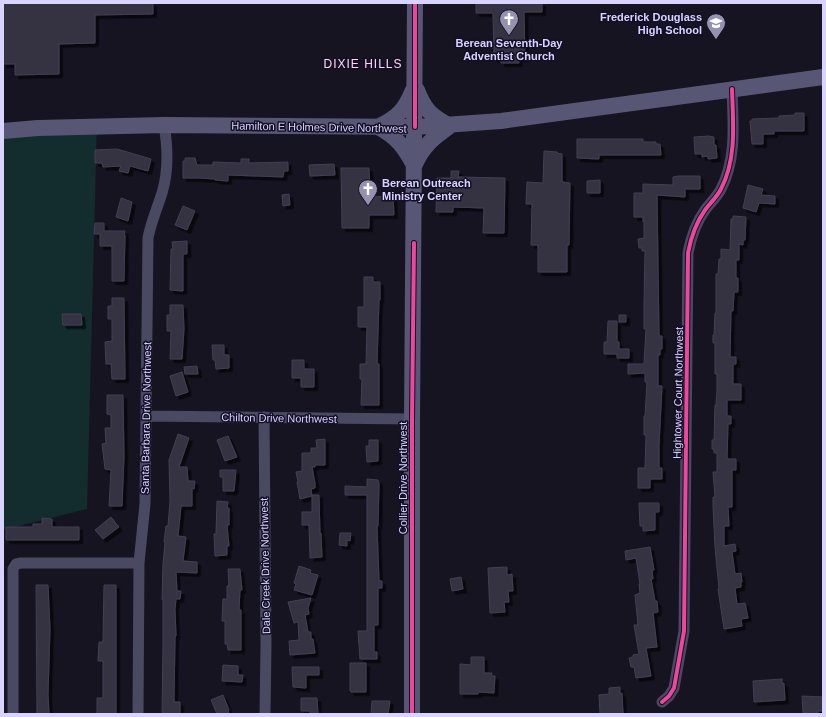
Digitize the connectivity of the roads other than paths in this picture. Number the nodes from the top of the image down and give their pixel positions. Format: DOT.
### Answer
graph roads {
  1 [pos="415,3"];
  2 [pos="823,77"];
  3 [pos="415,84"];
  4 [pos="732,90"];
  5 [pos="164,125"];
  6 [pos="450,126"];
  7 [pos="378,127"];
  8 [pos="415,127"];
  9 [pos="3,131"];
  10 [pos="414,165"];
  11 [pos="146,416"];
  12 [pos="264,417"];
  13 [pos="412,419"];
  14 [pos="139,563"];
  15 [pos="662,702"];
  16 [pos="13,714"];
  17 [pos="138,714"];
  18 [pos="265,714"];
  19 [pos="412,714"];
  1 -- 3 [label="main road, Collier Drive Northwest"];
  2 -- 4 [label="main road, Hamilton E Holmes Drive Northwest"];
  3 -- 6 [label="main road"];
  3 -- 7 [label="main road"];
  3 -- 8 [label="main road, Collier Drive Northwest"];
  4 -- 6 [label="main road, Hamilton E Holmes Drive Northwest"];
  4 -- 15 [label="street, Hightower Court Northwest"];
  5 -- 7 [label="main road, Hamilton E Holmes Drive Northwest"];
  5 -- 9 [label="main road, Hamilton E Holmes Drive Northwest"];
  5 -- 11 [label="street, Santa Barbara Drive Northwest"];
  6 -- 8 [label="main road, Hamilton E Holmes Drive Northwest"];
  6 -- 10 [label="main road"];
  7 -- 8 [label="main road, Hamilton E Holmes Drive Northwest"];
  7 -- 10 [label="main road"];
  8 -- 10 [label="main road, Collier Drive Northwest"];
  10 -- 13 [label="main road, Collier Drive Northwest"];
  11 -- 12 [label="street, Chilton Drive Northwest"];
  11 -- 14 [label="street, Santa Barbara Drive Northwest"];
  12 -- 13 [label="street, Chilton Drive Northwest"];
  12 -- 18 [label="street, Dale Creek Drive Northwest"];
  13 -- 19 [label="main road, Collier Drive Northwest"];
  14 -- 16 [label="street"];
  14 -- 17 [label="street, Santa Barbara Drive Northwest"];
}
